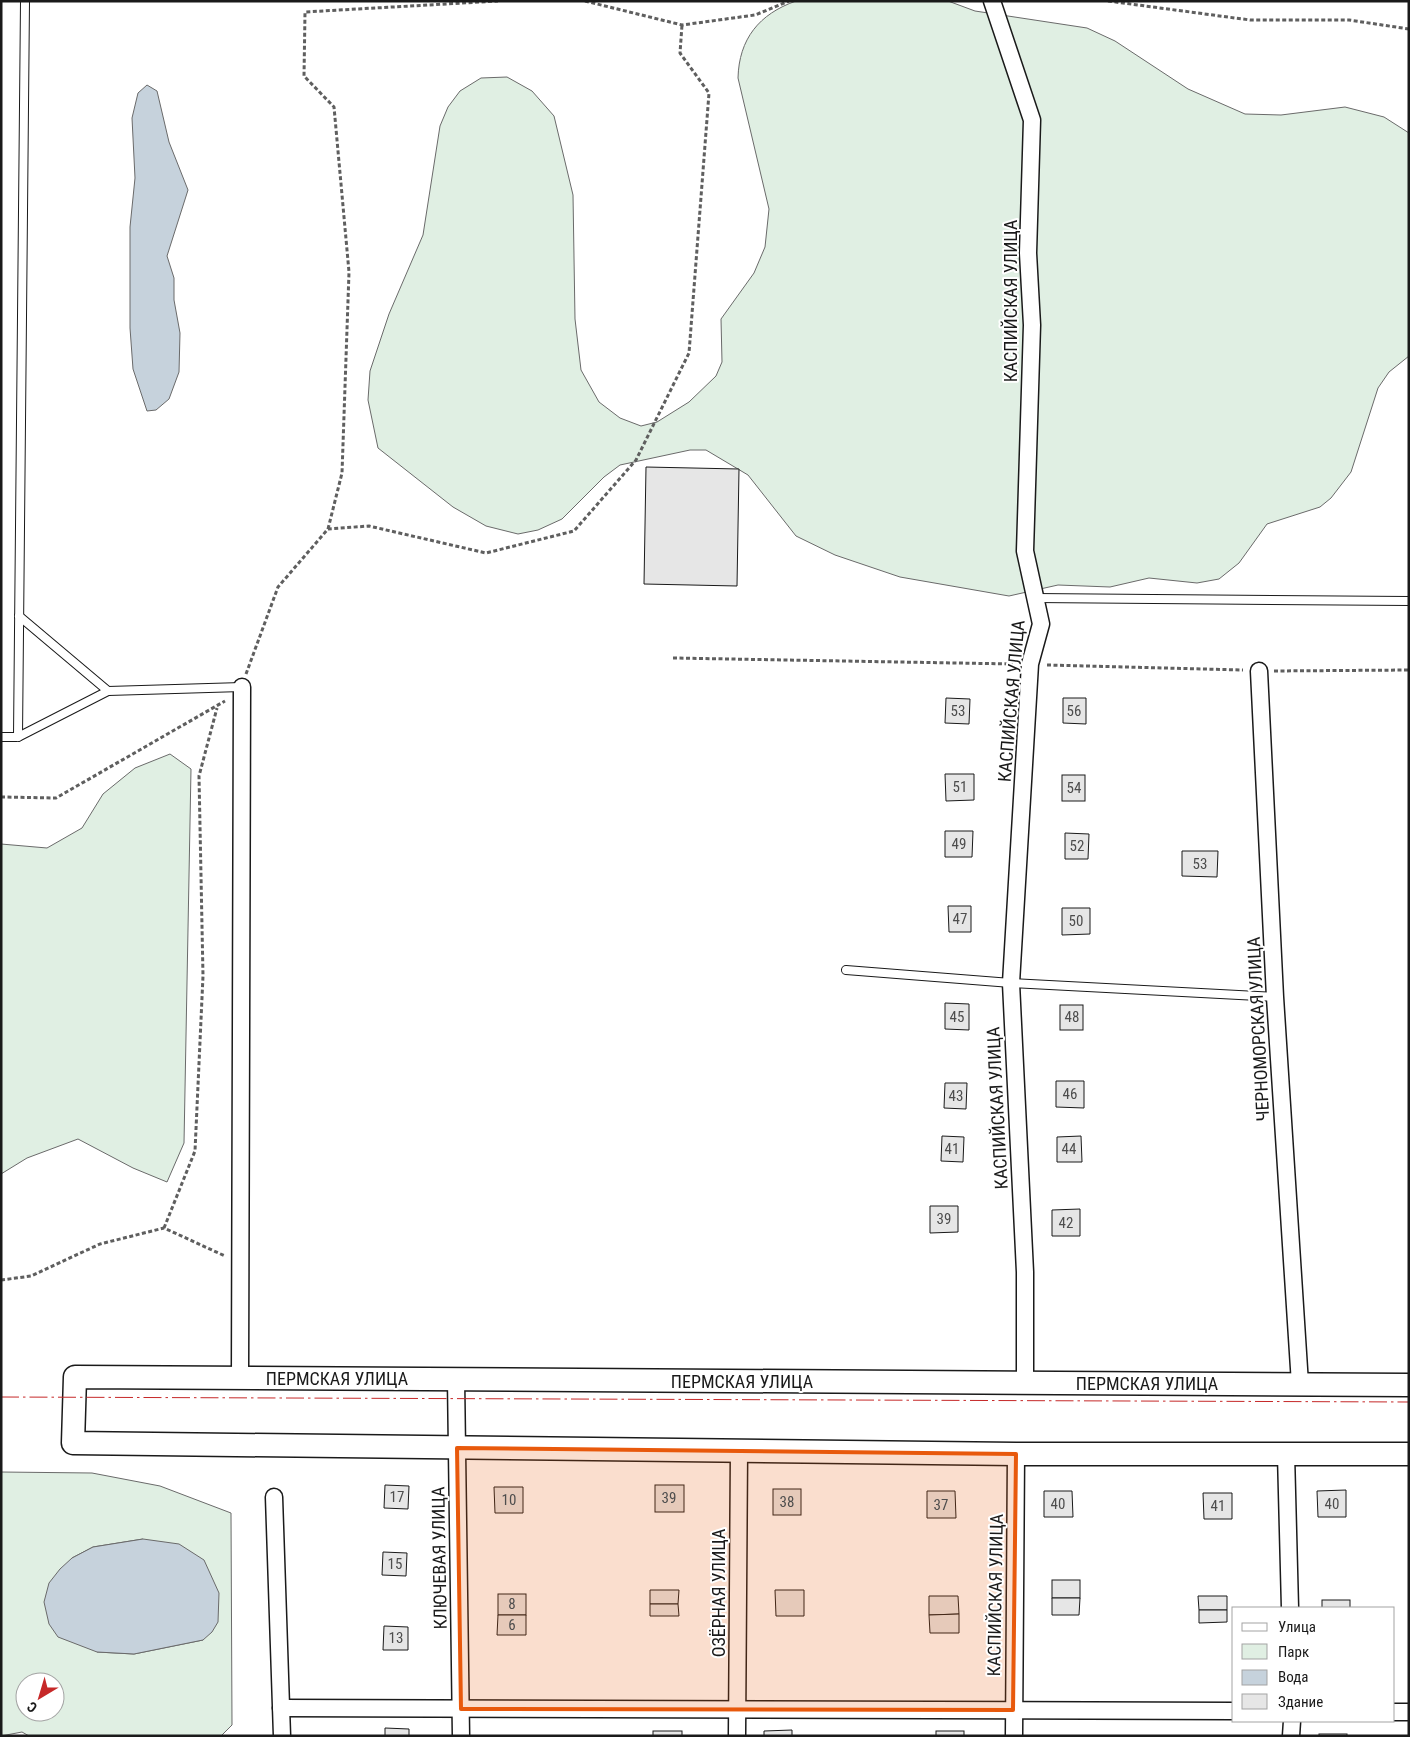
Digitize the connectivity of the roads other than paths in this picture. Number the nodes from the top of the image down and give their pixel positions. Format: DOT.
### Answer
graph roads {
  1 [pos="25,1"];
  2 [pos="992,1"];
  3 [pos="1036,598"];
  4 [pos="1409,601"];
  5 [pos="19,616"];
  6 [pos="1259,671"];
  7 [pos="242,687"];
  8 [pos="108,691"];
  9 [pos="1,737"];
  10 [pos="18,737"];
  11 [pos="846,970"];
  12 [pos="1011,983"];
  13 [pos="1275,997"];
  14 [pos="240,1378"];
  15 [pos="456,1379"];
  16 [pos="1025,1383"];
  17 [pos="1300,1384"];
  18 [pos="1409,1385"];
  19 [pos="457,1448"];
  20 [pos="738,1451"];
  21 [pos="1016,1454"];
  22 [pos="1286,1454"];
  23 [pos="1409,1454"];
  24 [pos="274,1497"];
  25 [pos="1290,1607"];
  26 [pos="281,1708"];
  27 [pos="461,1709"];
  28 [pos="738,1709"];
  29 [pos="1013,1710"];
  30 [pos="1232,1711"];
  31 [pos="1395,1712"];
  32 [pos="1409,1712"];
  33 [pos="1292,1722"];
  34 [pos="282,1736"];
  35 [pos="460,1736"];
  36 [pos="738,1736"];
  37 [pos="1014,1736"];
  38 [pos="1291,1736"];
  1 -- 5 [label="lane"];
  2 -- 3 [label="street, КАСПИЙСКАЯ УЛИЦА"];
  3 -- 4 [label="lane"];
  3 -- 12 [label="street, КАСПИЙСКАЯ УЛИЦА"];
  5 -- 8 [label="lane"];
  5 -- 10 [label="lane"];
  6 -- 13 [label="street, ЧЕРНОМОРСКАЯ УЛИЦА"];
  7 -- 8 [label="lane"];
  7 -- 14 [label="street"];
  8 -- 10 [label="lane"];
  9 -- 10 [label="lane"];
  11 -- 12 [label="lane"];
  12 -- 13 [label="lane"];
  12 -- 16 [label="street, КАСПИЙСКАЯ УЛИЦА"];
  13 -- 17 [label="street, ЧЕРНОМОРСКАЯ УЛИЦА"];
  14 -- 15 [label="street, ПЕРМСКАЯ УЛИЦА"];
  14 -- 19 [label="street, ПЕРМСКАЯ УЛИЦА"];
  15 -- 16 [label="street, ПЕРМСКАЯ УЛИЦА"];
  15 -- 19 [label="street, КЛЮЧЕВАЯ УЛИЦА"];
  16 -- 17 [label="street, ПЕРМСКАЯ УЛИЦА"];
  17 -- 18 [label="street, ПЕРМСКАЯ УЛИЦА"];
  19 -- 20 [label="street"];
  19 -- 27 [label="street, КЛЮЧЕВАЯ УЛИЦА"];
  20 -- 21 [label="street"];
  20 -- 28 [label="street, ОЗЁРНАЯ УЛИЦА"];
  21 -- 22 [label="street"];
  21 -- 29 [label="street, КАСПИЙСКАЯ УЛИЦА"];
  22 -- 23 [label="street"];
  22 -- 25 [label="street"];
  24 -- 26 [label="street"];
  26 -- 27 [label="street"];
  26 -- 34 [label="street"];
  27 -- 28 [label="street"];
  27 -- 35 [label="street, КЛЮЧЕВАЯ УЛИЦА"];
  28 -- 29 [label="street"];
  28 -- 36 [label="street, ОЗЁРНАЯ УЛИЦА"];
  29 -- 30 [label="street"];
  29 -- 37 [label="street, КАСПИЙСКАЯ УЛИЦА"];
  31 -- 32 [label="street"];
  33 -- 38 [label="street"];
}
